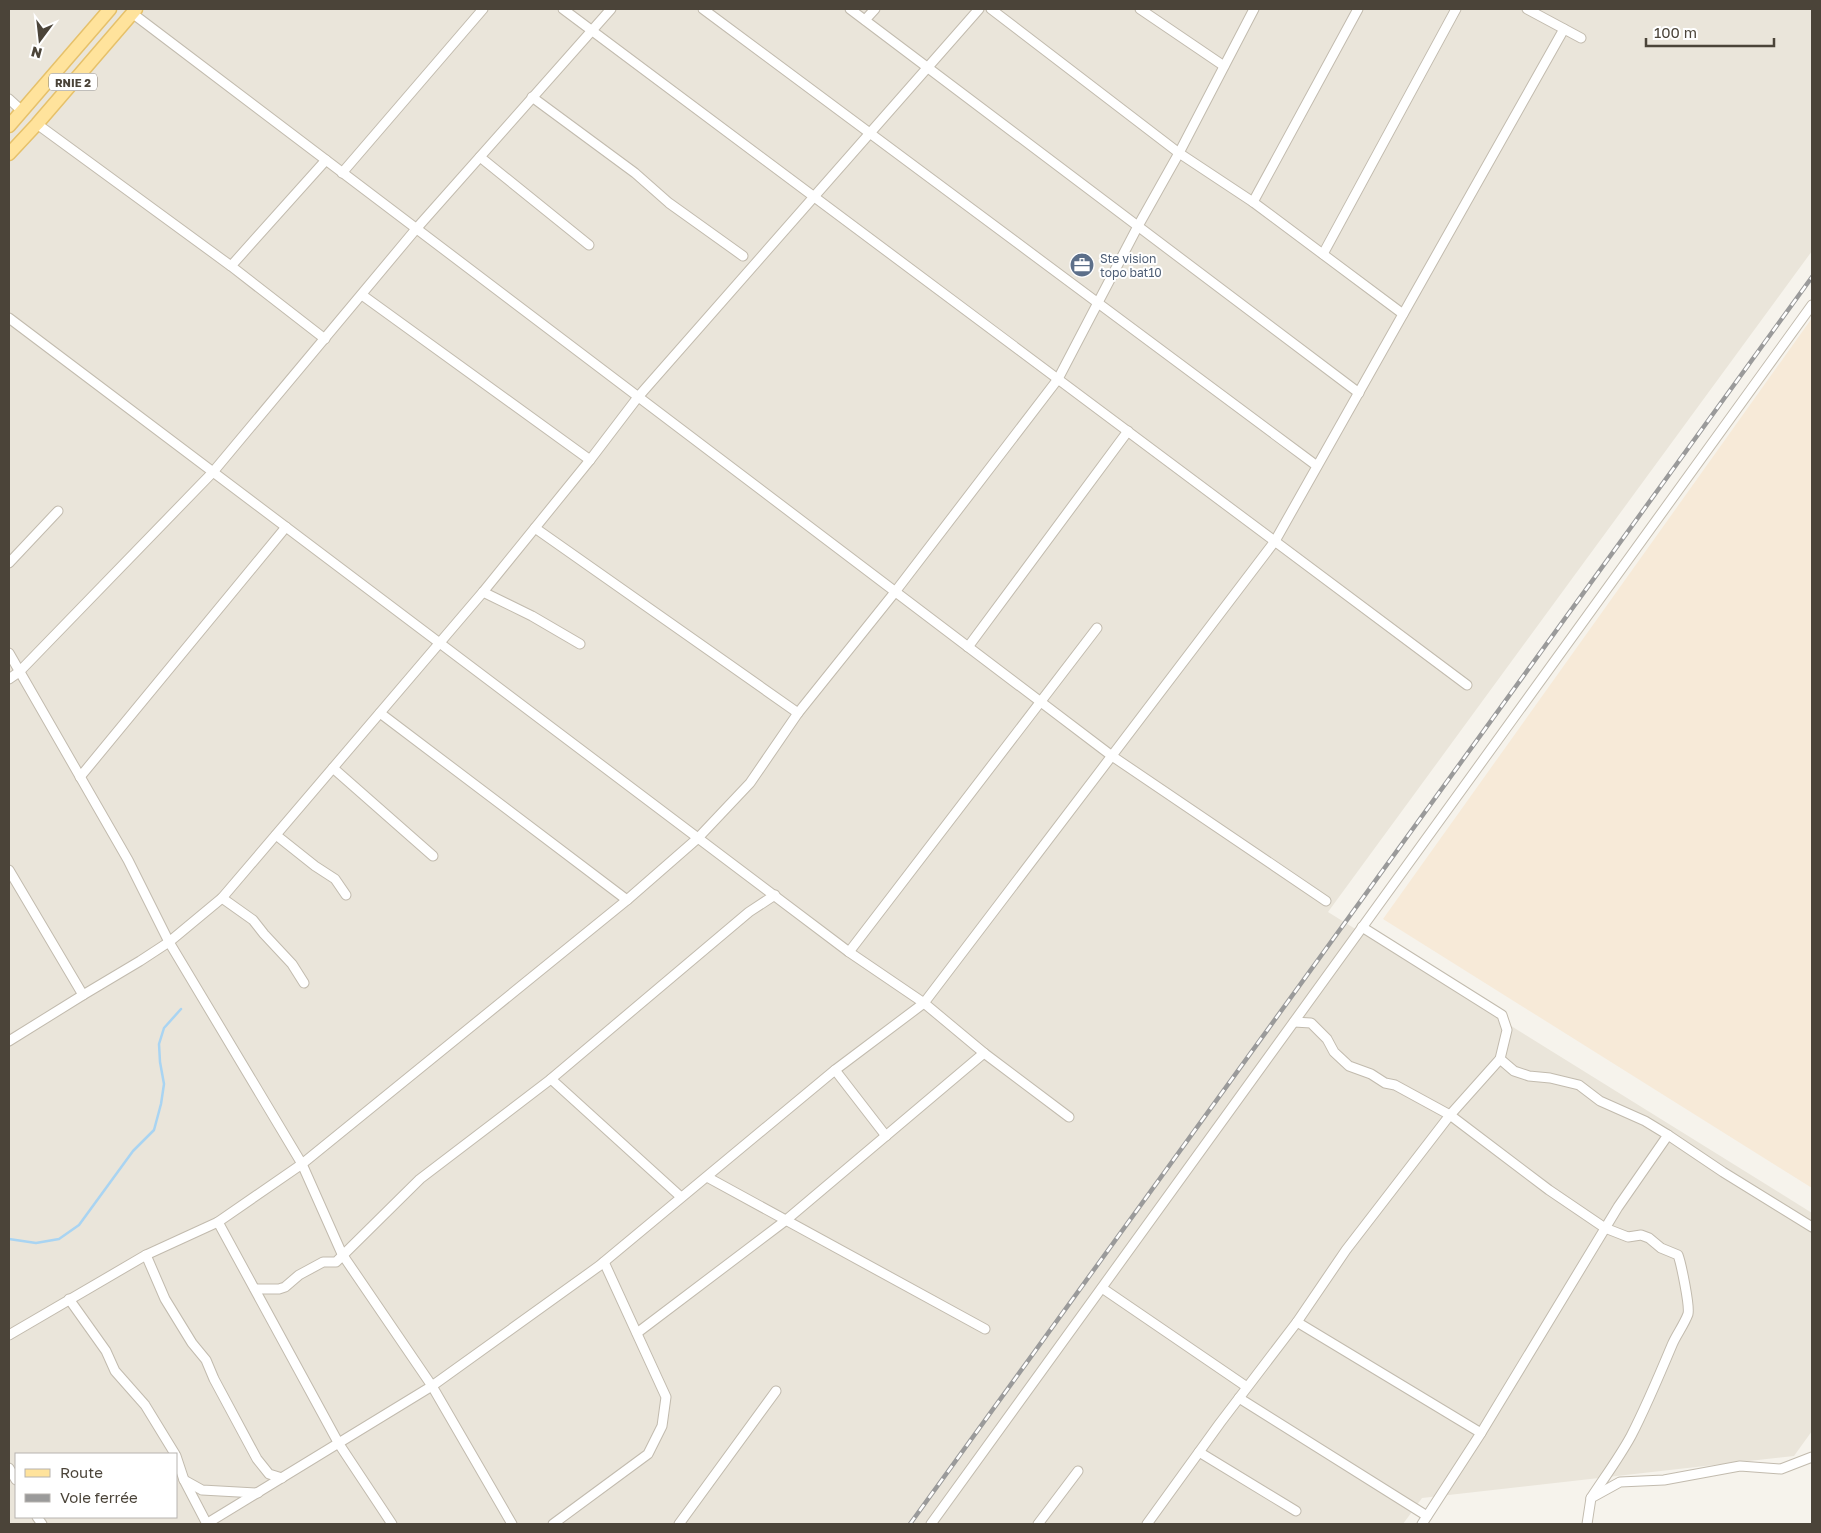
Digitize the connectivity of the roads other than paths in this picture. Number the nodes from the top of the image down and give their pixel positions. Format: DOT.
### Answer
graph roads {
  1 [pos="110,9"];
  2 [pos="483,9"];
  3 [pos="563,9"];
  4 [pos="611,9"];
  5 [pos="703,9"];
  6 [pos="850,9"];
  7 [pos="875,9"];
  8 [pos="979,9"];
  9 [pos="991,9"];
  10 [pos="1140,9"];
  11 [pos="1254,9"];
  12 [pos="1358,9"];
  13 [pos="1456,9"];
  14 [pos="1527,9"];
  15 [pos="134,11"];
  16 [pos="865,20"];
  17 [pos="1564,29"];
  18 [pos="593,31"];
  19 [pos="1581,38"];
  20 [pos="1224,66"];
  21 [pos="928,67"];
  22 [pos="532,97"];
  23 [pos="9,99"];
  24 [pos="22,111"];
  25 [pos="37,124"];
  26 [pos="9,126"];
  27 [pos="871,133"];
  28 [pos="1179,153"];
  29 [pos="9,154"];
  30 [pos="480,157"];
  31 [pos="326,160"];
  32 [pos="342,173"];
  33 [pos="815,197"];
  34 [pos="1253,202"];
  35 [pos="1138,226"];
  36 [pos="416,229"];
  37 [pos="589,245"];
  38 [pos="1323,254"];
  39 [pos="743,256"];
  40 [pos="231,266"];
  41 [pos="362,295"];
  42 [pos="1098,302"];
  43 [pos="1812,305"];
  44 [pos="1403,314"];
  45 [pos="9,318"];
  46 [pos="325,339"];
  47 [pos="1058,379"];
  48 [pos="1359,392"];
  49 [pos="638,397"];
  50 [pos="1128,431"];
  51 [pos="590,460"];
  52 [pos="1317,466"];
  53 [pos="213,472"];
  54 [pos="58,511"];
  55 [pos="286,527"];
  56 [pos="535,528"];
  57 [pos="1275,541"];
  58 [pos="9,562"];
  59 [pos="483,592"];
  60 [pos="895,592"];
  61 [pos="1097,628"];
  62 [pos="440,643"];
  63 [pos="580,644"];
  64 [pos="968,647"];
  65 [pos="9,654"];
  66 [pos="20,672"];
  67 [pos="9,679"];
  68 [pos="1467,685"];
  69 [pos="1040,702"];
  70 [pos="380,713"];
  71 [pos="798,713"];
  72 [pos="1112,756"];
  73 [pos="333,768"];
  74 [pos="80,777"];
  75 [pos="276,835"];
  76 [pos="698,838"];
  77 [pos="434,856"];
  78 [pos="9,870"];
  79 [pos="346,895"];
  80 [pos="775,896"];
  81 [pos="222,898"];
  82 [pos="627,900"];
  83 [pos="1326,901"];
  84 [pos="1362,927"];
  85 [pos="169,942"];
  86 [pos="849,952"];
  87 [pos="304,983"];
  88 [pos="83,995"];
  89 [pos="924,1003"];
  90 [pos="1294,1022"];
  91 [pos="9,1040"];
  92 [pos="984,1053"];
  93 [pos="1500,1059"];
  94 [pos="835,1070"];
  95 [pos="551,1079"];
  96 [pos="1450,1114"];
  97 [pos="1069,1118"];
  98 [pos="1668,1135"];
  99 [pos="886,1136"];
  100 [pos="302,1164"];
  101 [pos="706,1178"];
  102 [pos="681,1197"];
  103 [pos="785,1220"];
  104 [pos="218,1222"];
  105 [pos="1812,1227"];
  106 [pos="1605,1228"];
  107 [pos="342,1254"];
  108 [pos="146,1255"];
  109 [pos="604,1262"];
  110 [pos="1102,1288"];
  111 [pos="255,1289"];
  112 [pos="69,1299"];
  113 [pos="1297,1322"];
  114 [pos="985,1329"];
  115 [pos="637,1333"];
  116 [pos="9,1335"];
  117 [pos="432,1386"];
  118 [pos="1247,1387"];
  119 [pos="776,1391"];
  120 [pos="1239,1398"];
  121 [pos="1481,1433"];
  122 [pos="339,1444"];
  123 [pos="1199,1452"];
  124 [pos="175,1453"];
  125 [pos="1812,1457"];
  126 [pos="178,1461"];
  127 [pos="1078,1471"];
  128 [pos="282,1478"];
  129 [pos="184,1480"];
  130 [pos="258,1493"];
  131 [pos="1591,1498"];
  132 [pos="1296,1510"];
  133 [pos="1427,1516"];
  134 [pos="206,1524"];
  135 [pos="392,1524"];
  136 [pos="512,1524"];
  137 [pos="553,1524"];
  138 [pos="679,1524"];
  139 [pos="931,1524"];
  140 [pos="1038,1524"];
  141 [pos="1147,1524"];
  142 [pos="1422,1524"];
  143 [pos="1587,1524"];
  1 -- 24 [label="main road, RNIE 2"];
  2 -- 32 [label="street"];
  3 -- 18 [label="street"];
  4 -- 18 [label="street"];
  5 -- 27 [label="street"];
  6 -- 16 [label="street"];
  7 -- 16 [label="street"];
  8 -- 21 [label="street"];
  9 -- 28 [label="street"];
  10 -- 20 [label="street"];
  11 -- 20 [label="street"];
  12 -- 34 [label="street"];
  13 -- 38 [label="street"];
  14 -- 17 [label="street"];
  15 -- 25 [label="main road, RNIE 2"];
  15 -- 31 [label="street"];
  16 -- 21 [label="street"];
  17 -- 19 [label="street"];
  17 -- 44 [label="street"];
  18 -- 22 [label="street"];
  18 -- 33 [label="street"];
  20 -- 28 [label="street"];
  21 -- 27 [label="street"];
  21 -- 35 [label="street"];
  22 -- 30 [label="street"];
  22 -- 39 [label="street"];
  23 -- 24 [label="street"];
  24 -- 26 [label="main road, RNIE 2"];
  25 -- 29 [label="main road, RNIE 2"];
  25 -- 40 [label="street"];
  27 -- 33 [label="street"];
  27 -- 42 [label="street"];
  28 -- 34 [label="street"];
  28 -- 35 [label="street"];
  30 -- 36 [label="street"];
  30 -- 37 [label="street"];
  31 -- 32 [label="street"];
  31 -- 40 [label="street"];
  32 -- 36 [label="street"];
  33 -- 47 [label="street"];
  33 -- 49 [label="street"];
  34 -- 38 [label="street"];
  35 -- 42 [label="street"];
  35 -- 48 [label="street"];
  36 -- 41 [label="street"];
  36 -- 49 [label="street"];
  38 -- 44 [label="street"];
  40 -- 46 [label="street"];
  41 -- 46 [label="street"];
  41 -- 51 [label="street"];
  42 -- 47 [label="street"];
  42 -- 52 [label="street"];
  43 -- 84 [label="street"];
  44 -- 48 [label="street"];
  45 -- 53 [label="street"];
  46 -- 53 [label="street"];
  47 -- 50 [label="street"];
  47 -- 60 [label="street"];
  48 -- 52 [label="street"];
  49 -- 51 [label="street"];
  49 -- 60 [label="street"];
  50 -- 57 [label="street"];
  50 -- 64 [label="street"];
  51 -- 56 [label="street"];
  52 -- 57 [label="street"];
  53 -- 55 [label="street"];
  53 -- 66 [label="street"];
  54 -- 58 [label="street"];
  55 -- 62 [label="street"];
  55 -- 74 [label="street"];
  56 -- 59 [label="street"];
  56 -- 71 [label="street"];
  57 -- 68 [label="street"];
  57 -- 72 [label="street"];
  59 -- 62 [label="street"];
  59 -- 63 [label="street"];
  60 -- 64 [label="street"];
  60 -- 71 [label="street"];
  61 -- 69 [label="street"];
  62 -- 70 [label="street"];
  62 -- 76 [label="street"];
  64 -- 69 [label="street"];
  65 -- 66 [label="street"];
  66 -- 67 [label="street"];
  66 -- 74 [label="street"];
  69 -- 72 [label="street"];
  69 -- 86 [label="street"];
  70 -- 73 [label="street"];
  70 -- 82 [label="street"];
  71 -- 76 [label="street"];
  72 -- 83 [label="street"];
  72 -- 89 [label="street"];
  73 -- 75 [label="street"];
  73 -- 77 [label="street"];
  74 -- 85 [label="street"];
  75 -- 79 [label="street"];
  75 -- 81 [label="street"];
  76 -- 80 [label="street"];
  76 -- 82 [label="street"];
  78 -- 88 [label="street"];
  80 -- 86 [label="street"];
  80 -- 95 [label="street"];
  81 -- 85 [label="street"];
  81 -- 87 [label="street"];
  82 -- 100 [label="street"];
  84 -- 90 [label="street"];
  84 -- 93 [label="street"];
  85 -- 88 [label="street"];
  85 -- 100 [label="street"];
  86 -- 89 [label="street"];
  88 -- 91 [label="street"];
  89 -- 92 [label="street"];
  89 -- 94 [label="street"];
  90 -- 96 [label="street"];
  90 -- 110 [label="street"];
  92 -- 97 [label="street"];
  92 -- 99 [label="street"];
  93 -- 96 [label="street"];
  93 -- 98 [label="street"];
  94 -- 99 [label="street"];
  94 -- 101 [label="street"];
  95 -- 102 [label="street"];
  95 -- 107 [label="street"];
  96 -- 106 [label="street"];
  96 -- 113 [label="street"];
  98 -- 105 [label="street"];
  98 -- 106 [label="street"];
  99 -- 103 [label="street"];
  100 -- 104 [label="street"];
  100 -- 107 [label="street"];
  101 -- 102 [label="street"];
  101 -- 103 [label="street"];
  102 -- 109 [label="street"];
  103 -- 114 [label="street"];
  103 -- 115 [label="street"];
  104 -- 108 [label="street"];
  104 -- 111 [label="street"];
  106 -- 121 [label="street"];
  106 -- 131 [label="street"];
  107 -- 111 [label="street"];
  107 -- 117 [label="street"];
  108 -- 112 [label="street"];
  108 -- 128 [label="street"];
  109 -- 115 [label="street"];
  109 -- 117 [label="street"];
  110 -- 118 [label="street"];
  110 -- 139 [label="street"];
  111 -- 122 [label="street"];
  112 -- 116 [label="street"];
  112 -- 124 [label="street"];
  113 -- 118 [label="street"];
  113 -- 121 [label="street"];
  115 -- 137 [label="street"];
  117 -- 122 [label="street"];
  117 -- 136 [label="street"];
  118 -- 120 [label="street"];
  119 -- 138 [label="street"];
  120 -- 123 [label="street"];
  120 -- 133 [label="street"];
  121 -- 133 [label="street"];
  122 -- 128 [label="street"];
  122 -- 135 [label="street"];
  123 -- 132 [label="street"];
  123 -- 141 [label="street"];
  125 -- 131 [label="street"];
  126 -- 129 [label="street"];
  127 -- 140 [label="street"];
  128 -- 130 [label="street"];
  129 -- 130 [label="street"];
  129 -- 134 [label="street"];
  130 -- 134 [label="street"];
  131 -- 143 [label="street"];
  133 -- 142 [label="street"];
}
